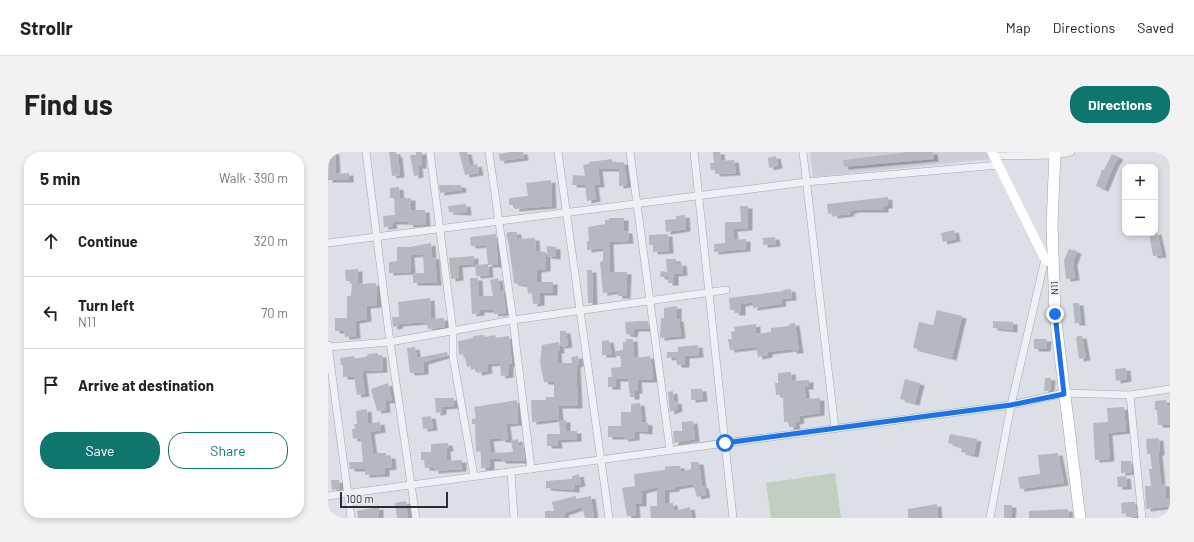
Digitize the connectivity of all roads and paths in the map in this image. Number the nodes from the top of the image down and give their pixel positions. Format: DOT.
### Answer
graph roads {
  1 [pos="366,152"];
  2 [pos="430,152"];
  3 [pos="489,152"];
  4 [pos="558,152"];
  5 [pos="630,152"];
  6 [pos="694,152"];
  7 [pos="803,152"];
  8 [pos="1071,152"];
  9 [pos="1055,153"];
  10 [pos="993,154"];
  11 [pos="999,165"];
  12 [pos="806,182"];
  13 [pos="699,196"];
  14 [pos="637,204"];
  15 [pos="566,213"];
  16 [pos="498,221"];
  17 [pos="440,229"];
  18 [pos="376,237"];
  19 [pos="328,243"];
  20 [pos="1049,262"];
  21 [pos="726,290"];
  22 [pos="709,292"];
  23 [pos="650,301"];
  24 [pos="580,311"];
  25 [pos="513,320"];
  26 [pos="453,332"];
  27 [pos="390,342"];
  28 [pos="328,347"];
  29 [pos="1170,389"];
  30 [pos="1064,394"];
  31 [pos="1130,395"];
  32 [pos="1011,405"];
  33 [pos="835,429"];
  34 [pos="725,443"];
  35 [pos="670,450"];
  36 [pos="600,460"];
  37 [pos="531,469"];
  38 [pos="511,472"];
  39 [pos="474,476"];
  40 [pos="412,485"];
  41 [pos="348,493"];
  42 [pos="328,496"];
  43 [pos="351,518"];
  44 [pos="416,518"];
  45 [pos="514,518"];
  46 [pos="609,518"];
  47 [pos="733,518"];
  48 [pos="990,518"];
  49 [pos="1080,518"];
  50 [pos="1142,518"];
  1 -- 18 [label="street"];
  2 -- 17 [label="street"];
  3 -- 16 [label="street"];
  4 -- 15 [label="street"];
  5 -- 14 [label="street"];
  6 -- 13 [label="street"];
  7 -- 12 [label="street"];
  8 -- 9 [label="street"];
  9 -- 10 [label="street"];
  9 -- 20 [label="main road, N11"];
  10 -- 11 [label="main road"];
  11 -- 12 [label="street"];
  11 -- 20 [label="main road"];
  12 -- 13 [label="street"];
  12 -- 33 [label="street"];
  13 -- 14 [label="street"];
  13 -- 22 [label="street"];
  14 -- 15 [label="street"];
  14 -- 23 [label="street"];
  15 -- 16 [label="street"];
  15 -- 24 [label="street"];
  16 -- 17 [label="street"];
  16 -- 25 [label="street"];
  17 -- 18 [label="street"];
  17 -- 26 [label="street"];
  18 -- 19 [label="street"];
  18 -- 27 [label="street"];
  20 -- 30 [label="main road, N11"];
  20 -- 32 [label="street"];
  21 -- 22 [label="street"];
  22 -- 23 [label="street"];
  22 -- 34 [label="street"];
  23 -- 24 [label="street"];
  23 -- 35 [label="street"];
  24 -- 25 [label="street"];
  24 -- 36 [label="street"];
  25 -- 26 [label="street"];
  25 -- 37 [label="street"];
  26 -- 27 [label="street"];
  26 -- 39 [label="street"];
  27 -- 28 [label="street"];
  27 -- 40 [label="street"];
  28 -- 41 [label="street"];
  29 -- 31 [label="street"];
  30 -- 31 [label="street"];
  30 -- 32 [label="street"];
  30 -- 49 [label="main road, N11"];
  31 -- 50 [label="street"];
  32 -- 33 [label="street"];
  32 -- 48 [label="street"];
  33 -- 34 [label="street"];
  34 -- 35 [label="street"];
  34 -- 47 [label="street"];
  35 -- 36 [label="street"];
  36 -- 37 [label="street"];
  36 -- 46 [label="street"];
  37 -- 38 [label="street"];
  38 -- 39 [label="street"];
  38 -- 45 [label="street"];
  39 -- 40 [label="street"];
  40 -- 41 [label="street"];
  40 -- 44 [label="street"];
  41 -- 42 [label="street"];
  41 -- 43 [label="street"];
}
